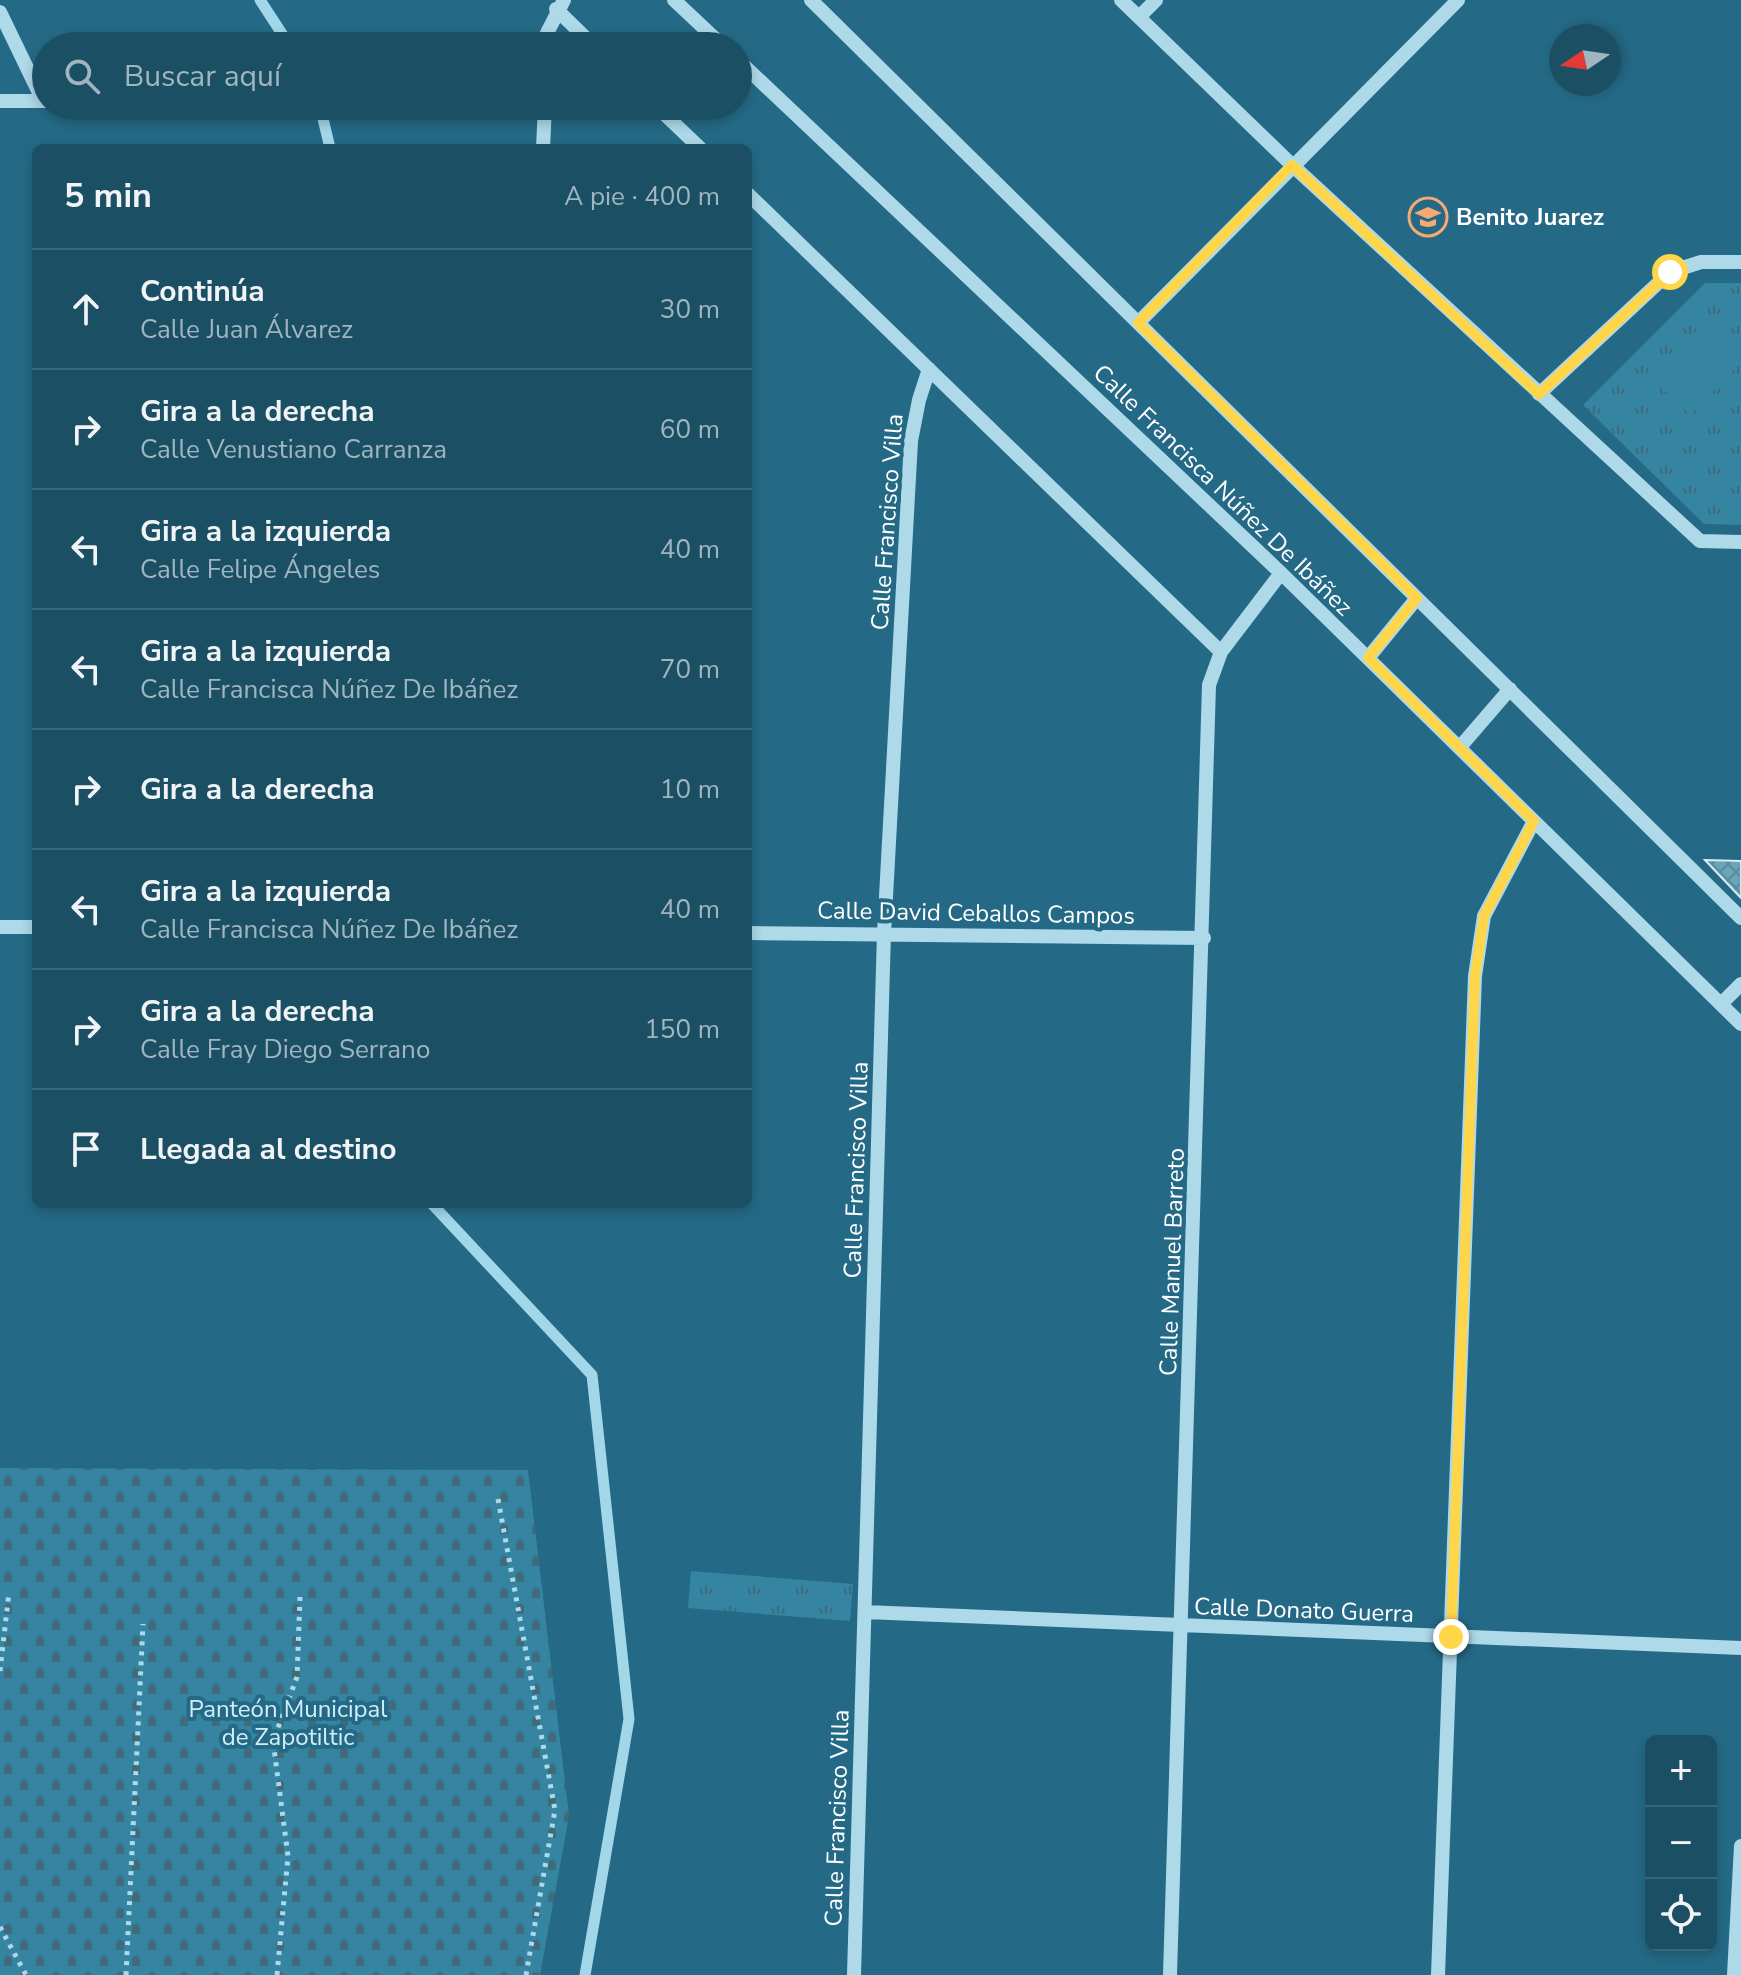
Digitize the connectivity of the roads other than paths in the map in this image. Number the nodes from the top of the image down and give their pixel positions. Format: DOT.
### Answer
graph roads {
  1 [pos="674,0"];
  2 [pos="811,0"];
  3 [pos="1121,0"];
  4 [pos="1156,0"];
  5 [pos="1458,0"];
  6 [pos="560,4"];
  7 [pos="0,12"];
  8 [pos="1139,17"];
  9 [pos="551,32"];
  10 [pos="583,32"];
  11 [pos="708,32"];
  12 [pos="752,73"];
  13 [pos="32,77"];
  14 [pos="0,101"];
  15 [pos="32,101"];
  16 [pos="544,120"];
  17 [pos="671,120"];
  18 [pos="543,144"];
  19 [pos="696,144"];
  20 [pos="1292,165"];
  21 [pos="752,198"];
  22 [pos="1741,262"];
  23 [pos="1138,323"];
  24 [pos="929,369"];
  25 [pos="1539,394"];
  26 [pos="1741,542"];
  27 [pos="1281,573"];
  28 [pos="1417,598"];
  29 [pos="1221,652"];
  30 [pos="1368,658"];
  31 [pos="1510,689"];
  32 [pos="1460,747"];
  33 [pos="1534,821"];
  34 [pos="1741,918"];
  35 [pos="0,927"];
  36 [pos="32,927"];
  37 [pos="752,933"];
  38 [pos="884,933"];
  39 [pos="1204,938"];
  40 [pos="1741,984"];
  41 [pos="1722,1003"];
  42 [pos="1741,1024"];
  43 [pos="865,1612"];
  44 [pos="1182,1627"];
  45 [pos="1451,1637"];
  46 [pos="1741,1648"];
  47 [pos="1741,1846"];
  48 [pos="854,1975"];
  49 [pos="1170,1975"];
  50 [pos="1438,1975"];
  51 [pos="1734,1975"];
  1 -- 11 [label="street"];
  2 -- 23 [label="street"];
  3 -- 8 [label="street"];
  4 -- 8 [label="street"];
  5 -- 20 [label="street"];
  6 -- 9 [label="street"];
  6 -- 10 [label="street"];
  7 -- 13 [label="street"];
  8 -- 20 [label="street"];
  12 -- 27 [label="street, Calle Francisca Núñez De Ibáñez"];
  14 -- 15 [label="street"];
  16 -- 18 [label="street"];
  17 -- 19 [label="street"];
  20 -- 23 [label="street"];
  20 -- 25 [label="street"];
  21 -- 24 [label="street"];
  22 -- 25 [label="street"];
  23 -- 28 [label="street"];
  24 -- 29 [label="street"];
  24 -- 38 [label="street, Calle Francisco Villa"];
  25 -- 26 [label="street"];
  27 -- 29 [label="street, Calle Manuel Barreto"];
  27 -- 30 [label="street, Calle Francisca Núñez De Ibáñez"];
  28 -- 30 [label="street"];
  28 -- 31 [label="street"];
  29 -- 39 [label="street, Calle Manuel Barreto"];
  30 -- 32 [label="street, Calle Francisca Núñez De Ibáñez"];
  31 -- 32 [label="street"];
  31 -- 34 [label="street"];
  32 -- 33 [label="street, Calle Francisca Núñez De Ibáñez"];
  33 -- 41 [label="street, Calle Francisca Núñez De Ibáñez"];
  33 -- 45 [label="street"];
  35 -- 36 [label="street"];
  37 -- 38 [label="street, Calle David Ceballos Campos"];
  38 -- 39 [label="street, Calle David Ceballos Campos"];
  38 -- 43 [label="street, Calle Francisco Villa"];
  39 -- 44 [label="street, Calle Manuel Barreto"];
  40 -- 41 [label="street"];
  41 -- 42 [label="street, Calle Francisca Núñez De Ibáñez"];
  43 -- 44 [label="street, Calle Donato Guerra"];
  43 -- 48 [label="street, Calle Francisco Villa"];
  44 -- 45 [label="street, Calle Donato Guerra"];
  44 -- 49 [label="street, Calle Manuel Barreto"];
  45 -- 46 [label="street, Calle Donato Guerra"];
  45 -- 50 [label="street"];
  47 -- 51 [label="street"];
}
